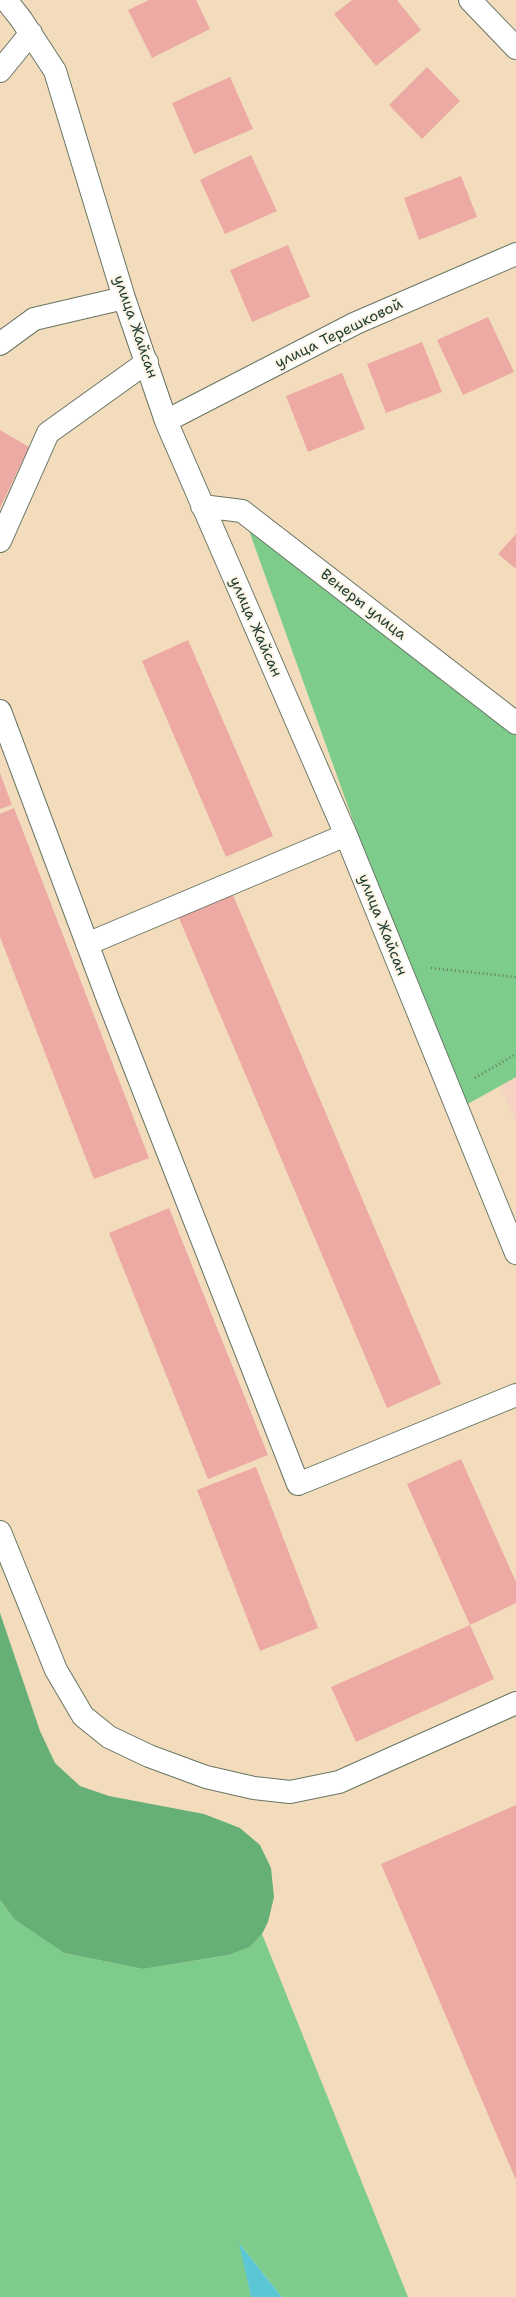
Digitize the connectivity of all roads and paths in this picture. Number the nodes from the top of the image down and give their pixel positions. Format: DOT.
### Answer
graph roads {
  1 [pos="6,0"];
  2 [pos="470,0"];
  3 [pos="31,33"];
  4 [pos="516,48"];
  5 [pos="0,71"];
  6 [pos="516,254"];
  7 [pos="124,298"];
  8 [pos="0,344"];
  9 [pos="147,362"];
  10 [pos="166,421"];
  11 [pos="202,506"];
  12 [pos="0,541"];
  13 [pos="0,711"];
  14 [pos="516,723"];
  15 [pos="346,835"];
  16 [pos="87,944"];
  17 [pos="398,964"];
  18 [pos="516,977"];
  19 [pos="516,1054"];
  20 [pos="450,1092"];
  21 [pos="516,1253"];
  22 [pos="516,1395"];
  23 [pos="0,1532"];
  24 [pos="516,1703"];
  1 -- 3 [label="street, улица Жайсан"];
  2 -- 4 [label="street"];
  3 -- 5 [label="street"];
  3 -- 7 [label="street, улица Жайсан"];
  6 -- 10 [label="street, улица Терешковой"];
  7 -- 8 [label="street"];
  7 -- 9 [label="street, улица Жайсан"];
  9 -- 10 [label="street, улица Жайсан"];
  9 -- 12 [label="street"];
  10 -- 11 [label="street, улица Жайсан"];
  11 -- 14 [label="street, Венеры улица"];
  11 -- 15 [label="street, улица Жайсан"];
  13 -- 16 [label="street"];
  15 -- 16 [label="street"];
  15 -- 17 [label="street, улица Жайсан"];
  16 -- 22 [label="street"];
  17 -- 18 [label="path"];
  17 -- 20 [label="street, улица Жайсан"];
  19 -- 20 [label="path"];
  20 -- 21 [label="street, улица Жайсан"];
  23 -- 24 [label="street"];
}
